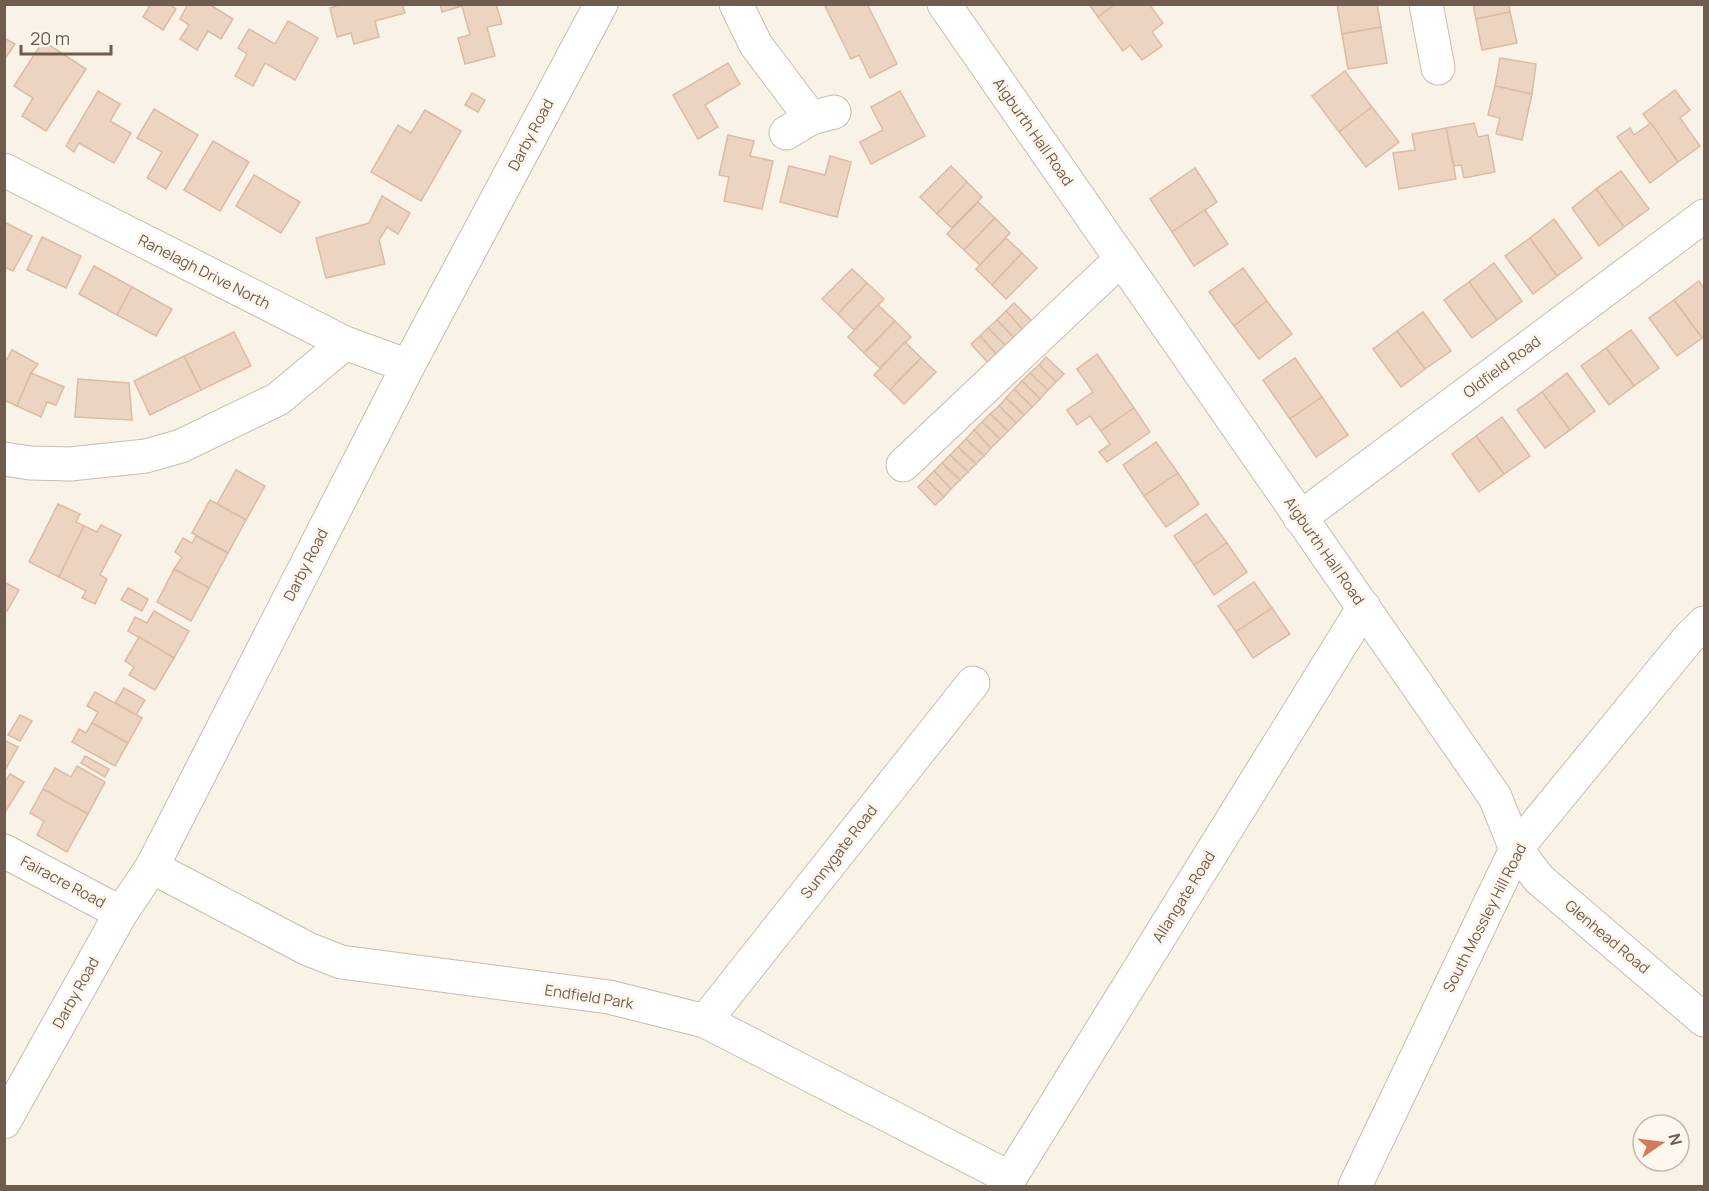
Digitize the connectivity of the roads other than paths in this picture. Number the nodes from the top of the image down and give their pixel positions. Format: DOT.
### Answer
graph roads {
  1 [pos="601,4"];
  2 [pos="736,4"];
  3 [pos="944,4"];
  4 [pos="1426,4"];
  5 [pos="1438,68"];
  6 [pos="811,121"];
  7 [pos="4,170"];
  8 [pos="1704,216"];
  9 [pos="1121,260"];
  10 [pos="345,344"];
  11 [pos="408,366"];
  12 [pos="4,459"];
  13 [pos="903,465"];
  14 [pos="1300,518"];
  15 [pos="1364,608"];
  16 [pos="1699,638"];
  17 [pos="973,683"];
  18 [pos="1516,849"];
  19 [pos="4,851"];
  20 [pos="152,867"];
  21 [pos="121,913"];
  22 [pos="1704,1020"];
  23 [pos="705,1021"];
  24 [pos="4,1122"];
  25 [pos="1007,1182"];
  26 [pos="1355,1186"];
  1 -- 11 [label="street, Darby Road"];
  2 -- 6 [label="street"];
  3 -- 9 [label="street, Aigburth Hall Road"];
  4 -- 5 [label="street"];
  7 -- 10 [label="street, Ranelagh Drive North"];
  8 -- 14 [label="street, Oldfield Road"];
  9 -- 13 [label="street"];
  9 -- 14 [label="street, Aigburth Hall Road"];
  10 -- 11 [label="street, Ranelagh Drive North"];
  10 -- 12 [label="street"];
  11 -- 20 [label="street, Darby Road"];
  14 -- 15 [label="street, Aigburth Hall Road"];
  15 -- 18 [label="street, Aigburth Hall Road"];
  15 -- 25 [label="street, Allangate Road"];
  16 -- 18 [label="street, South Mossley Hill Road"];
  17 -- 23 [label="street, Sunnygate Road"];
  18 -- 22 [label="street, Glenhead Road"];
  18 -- 26 [label="street, South Mossley Hill Road"];
  19 -- 21 [label="street, Fairacre Road"];
  20 -- 21 [label="street, Darby Road"];
  20 -- 23 [label="street, Endfield Park"];
  21 -- 24 [label="street, Darby Road"];
  23 -- 25 [label="street, Endfield Park"];
}
